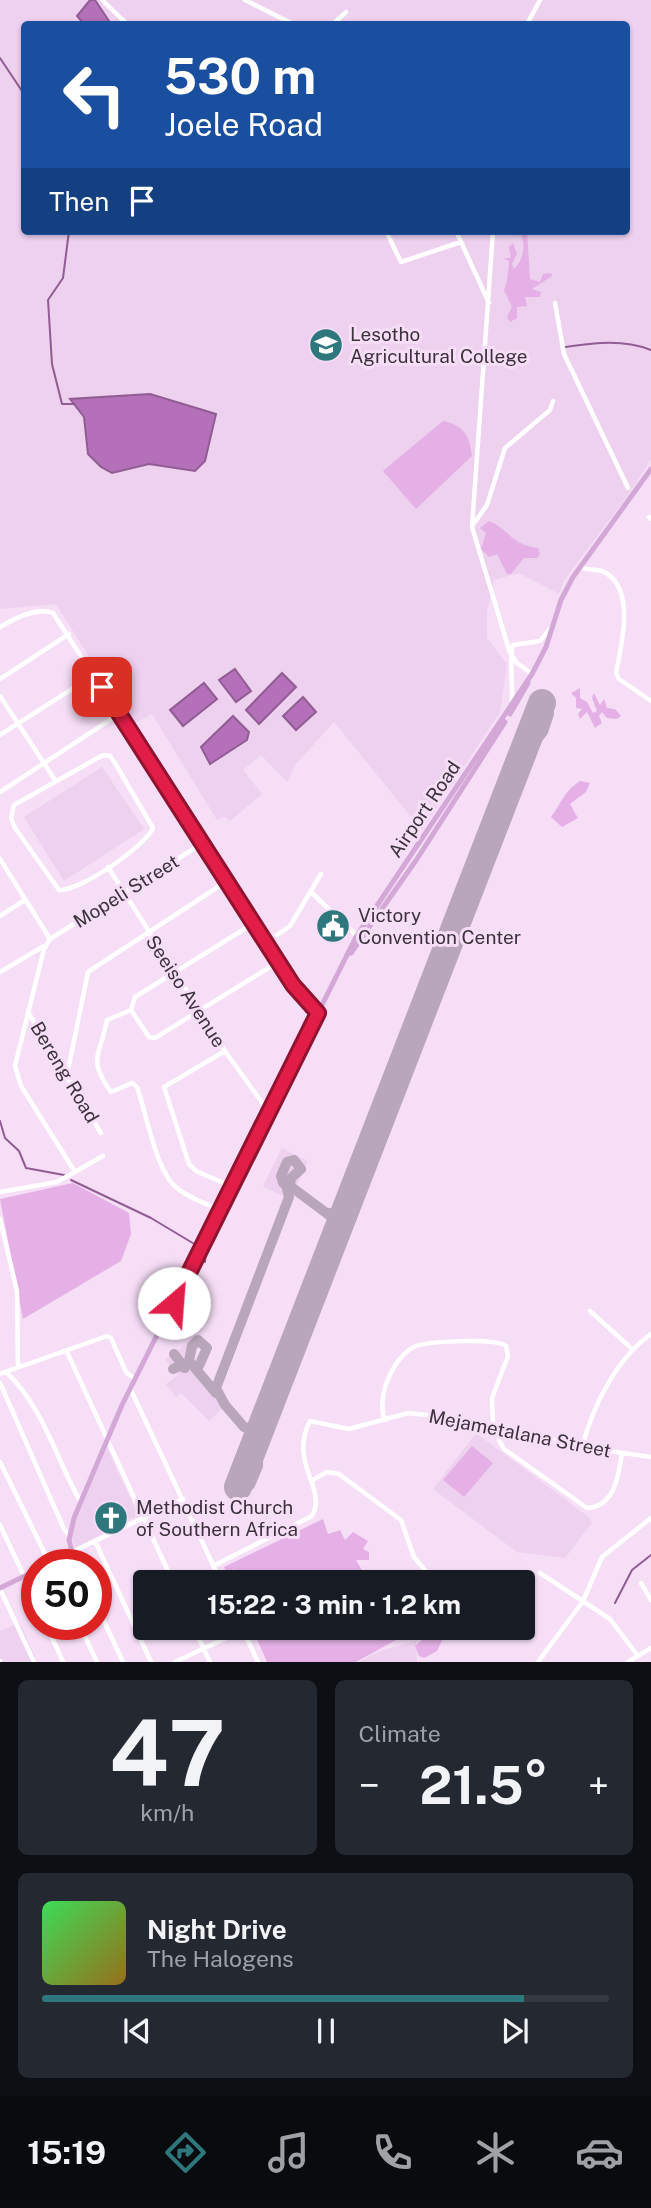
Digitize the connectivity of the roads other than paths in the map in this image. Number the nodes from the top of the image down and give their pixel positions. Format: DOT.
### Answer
graph roads {
  1 [pos="102,0"];
  2 [pos="245,0"];
  3 [pos="540,0"];
  4 [pos="346,12"];
  5 [pos="124,21"];
  6 [pos="287,21"];
  7 [pos="336,21"];
  8 [pos="529,21"];
  9 [pos="388,235"];
  10 [pos="458,235"];
  11 [pos="494,235"];
  12 [pos="461,242"];
  13 [pos="555,303"];
  14 [pos="489,304"];
  15 [pos="553,401"];
  16 [pos="651,469"];
  17 [pos="628,488"];
  18 [pos="472,527"];
  19 [pos="580,568"];
  20 [pos="555,623"];
  21 [pos="1,626"];
  22 [pos="69,635"];
  23 [pos="510,653"];
  24 [pos="94,674"];
  25 [pos="533,674"];
  26 [pos="0,679"];
  27 [pos="0,696"];
  28 [pos="651,701"];
  29 [pos="512,703"];
  30 [pos="120,714"];
  31 [pos="19,724"];
  32 [pos="0,734"];
  33 [pos="42,762"];
  34 [pos="55,780"];
  35 [pos="0,792"];
  36 [pos="203,843"];
  37 [pos="0,859"];
  38 [pos="108,867"];
  39 [pos="321,874"];
  40 [pos="227,881"];
  41 [pos="124,891"];
  42 [pos="312,893"];
  43 [pos="25,900"];
  44 [pos="0,916"];
  45 [pos="254,923"];
  46 [pos="149,934"];
  47 [pos="277,935"];
  48 [pos="357,936"];
  49 [pos="50,939"];
  50 [pos="45,946"];
  51 [pos="278,962"];
  52 [pos="344,964"];
  53 [pos="0,972"];
  54 [pos="174,972"];
  55 [pos="131,1010"];
  56 [pos="27,1011"];
  57 [pos="200,1012"];
  58 [pos="318,1013"];
  59 [pos="225,1051"];
  60 [pos="67,1075"];
  61 [pos="268,1111"];
  62 [pos="101,1133"];
  63 [pos="103,1156"];
  64 [pos="75,1172"];
  65 [pos="233,1187"];
  66 [pos="0,1192"];
  67 [pos="221,1210"];
  68 [pos="0,1219"];
  69 [pos="590,1311"];
  70 [pos="651,1334"];
  71 [pos="631,1348"];
  72 [pos="67,1352"];
  73 [pos="18,1367"];
  74 [pos="7,1373"];
  75 [pos="0,1374"];
  76 [pos="135,1379"];
  77 [pos="0,1383"];
  78 [pos="130,1388"];
  79 [pos="385,1420"];
  80 [pos="493,1425"];
  81 [pos="500,1426"];
  82 [pos="107,1440"];
  83 [pos="582,1447"];
  84 [pos="622,1453"];
  85 [pos="651,1457"];
  86 [pos="0,1462"];
  87 [pos="311,1481"];
  88 [pos="183,1499"];
  89 [pos="80,1501"];
  90 [pos="143,1518"];
  91 [pos="651,1518"];
  92 [pos="0,1525"];
  93 [pos="69,1536"];
  94 [pos="95,1541"];
  95 [pos="42,1549"];
  96 [pos="71,1549"];
  97 [pos="78,1549"];
  98 [pos="213,1566"];
  99 [pos="21,1570"];
  100 [pos="167,1570"];
  101 [pos="215,1570"];
  102 [pos="425,1570"];
  103 [pos="540,1573"];
  104 [pos="21,1578"];
  105 [pos="641,1583"];
  106 [pos="0,1588"];
  107 [pos="651,1600"];
  108 [pos="583,1601"];
  109 [pos="112,1638"];
  110 [pos="53,1640"];
  111 [pos="87,1640"];
  112 [pos="200,1640"];
  113 [pos="219,1640"];
  114 [pos="248,1640"];
  115 [pos="204,1647"];
  116 [pos="651,1648"];
  117 [pos="638,1656"];
  118 [pos="184,1660"];
  119 [pos="34,1662"];
  120 [pos="63,1662"];
  121 [pos="97,1662"];
  122 [pos="123,1662"];
  123 [pos="150,1662"];
  124 [pos="175,1662"];
  125 [pos="210,1662"];
  126 [pos="258,1662"];
  127 [pos="538,1662"];
  128 [pos="628,1662"];
  1 -- 5 [label="street"];
  2 -- 6 [label="street"];
  3 -- 8 [label="street"];
  4 -- 7 [label="street"];
  9 -- 12 [label="street"];
  10 -- 12 [label="street"];
  11 -- 14 [label="street"];
  12 -- 14 [label="street"];
  13 -- 17 [label="street"];
  14 -- 18 [label="street"];
  15 -- 18 [label="street"];
  16 -- 19 [label="main road, Airport Road"];
  18 -- 23 [label="street"];
  19 -- 20 [label="main road, Airport Road"];
  19 -- 28 [label="street"];
  20 -- 23 [label="street"];
  20 -- 25 [label="main road, Airport Road"];
  21 -- 22 [label="street"];
  22 -- 24 [label="street"];
  22 -- 26 [label="street"];
  23 -- 25 [label="street"];
  23 -- 29 [label="street"];
  24 -- 30 [label="street"];
  24 -- 31 [label="street"];
  25 -- 29 [label="main road, Airport Road"];
  25 -- 52 [label="main road, Airport Road"];
  27 -- 31 [label="street"];
  29 -- 48 [label="main road, Airport Road"];
  30 -- 33 [label="street"];
  30 -- 36 [label="street"];
  31 -- 32 [label="street"];
  31 -- 33 [label="street"];
  33 -- 34 [label="street"];
  33 -- 35 [label="street"];
  34 -- 38 [label="street"];
  34 -- 38 [label="street"];
  36 -- 40 [label="street"];
  36 -- 41 [label="street, Mopeli Street"];
  37 -- 43 [label="street"];
  38 -- 41 [label="street, Seeiso Avenue"];
  39 -- 42 [label="street"];
  40 -- 45 [label="street"];
  40 -- 46 [label="street"];
  41 -- 46 [label="street, Seeiso Avenue"];
  41 -- 49 [label="street, Mopeli Street"];
  42 -- 47 [label="street"];
  42 -- 48 [label="street"];
  43 -- 44 [label="street"];
  43 -- 49 [label="street"];
  45 -- 51 [label="street"];
  45 -- 54 [label="street"];
  46 -- 54 [label="street, Seeiso Avenue"];
  46 -- 60 [label="street"];
  48 -- 52 [label="main road, Airport Road"];
  49 -- 50 [label="street"];
  50 -- 53 [label="street"];
  50 -- 56 [label="street"];
  51 -- 57 [label="street"];
  51 -- 58 [label="street"];
  52 -- 58 [label="main road, Airport Road"];
  54 -- 55 [label="street"];
  54 -- 57 [label="street, Seeiso Avenue"];
  55 -- 57 [label="street"];
  55 -- 67 [label="street"];
  56 -- 60 [label="street, Bereng Road"];
  56 -- 64 [label="street"];
  57 -- 59 [label="street, Seeiso Avenue"];
  58 -- 61 [label="main road, Airport Road"];
  59 -- 61 [label="street, Seeiso Avenue"];
  59 -- 65 [label="street"];
  60 -- 62 [label="street, Bereng Road"];
  61 -- 65 [label="main road, Airport Road"];
  63 -- 64 [label="street"];
  64 -- 66 [label="street"];
  65 -- 67 [label="main road, Airport Road"];
  67 -- 76 [label="main road, Airport Road"];
  68 -- 73 [label="street"];
  69 -- 71 [label="street"];
  70 -- 71 [label="street"];
  71 -- 83 [label="street"];
  72 -- 73 [label="street"];
  72 -- 76 [label="street"];
  72 -- 82 [label="street"];
  73 -- 74 [label="street"];
  74 -- 75 [label="street"];
  74 -- 89 [label="street"];
  76 -- 78 [label="main road, Airport Road"];
  77 -- 93 [label="street"];
  78 -- 82 [label="main road, Airport Road"];
  78 -- 88 [label="street"];
  79 -- 80 [label="street, Mejametalana Street"];
  79 -- 80 [label="street"];
  79 -- 87 [label="street, Mejametalana Street"];
  80 -- 81 [label="street, Mejametalana Street"];
  81 -- 83 [label="street, Mejametalana Street"];
  81 -- 84 [label="street"];
  82 -- 89 [label="main road, Airport Road"];
  82 -- 90 [label="street"];
  83 -- 84 [label="street, Mejametalana Street"];
  84 -- 85 [label="street, Mejametalana Street"];
  86 -- 95 [label="street"];
  87 -- 98 [label="street, Mejametalana Street"];
  87 -- 102 [label="street"];
  88 -- 90 [label="street"];
  88 -- 98 [label="street"];
  89 -- 93 [label="main road, Airport Road"];
  90 -- 94 [label="street"];
  90 -- 100 [label="street"];
  91 -- 108 [label="street"];
  92 -- 99 [label="street"];
  93 -- 96 [label="main road"];
  94 -- 97 [label="street"];
  94 -- 123 [label="street"];
  98 -- 101 [label="street"];
  103 -- 108 [label="street"];
  104 -- 106 [label="main road"];
  105 -- 107 [label="street"];
  106 -- 119 [label="street"];
  108 -- 117 [label="street"];
  108 -- 127 [label="street"];
  109 -- 122 [label="street"];
  110 -- 120 [label="street"];
  111 -- 121 [label="street"];
  112 -- 115 [label="street"];
  113 -- 115 [label="street"];
  114 -- 126 [label="street"];
  115 -- 118 [label="street"];
  115 -- 125 [label="street"];
  116 -- 117 [label="street"];
  117 -- 128 [label="street"];
  118 -- 124 [label="street"];
}
